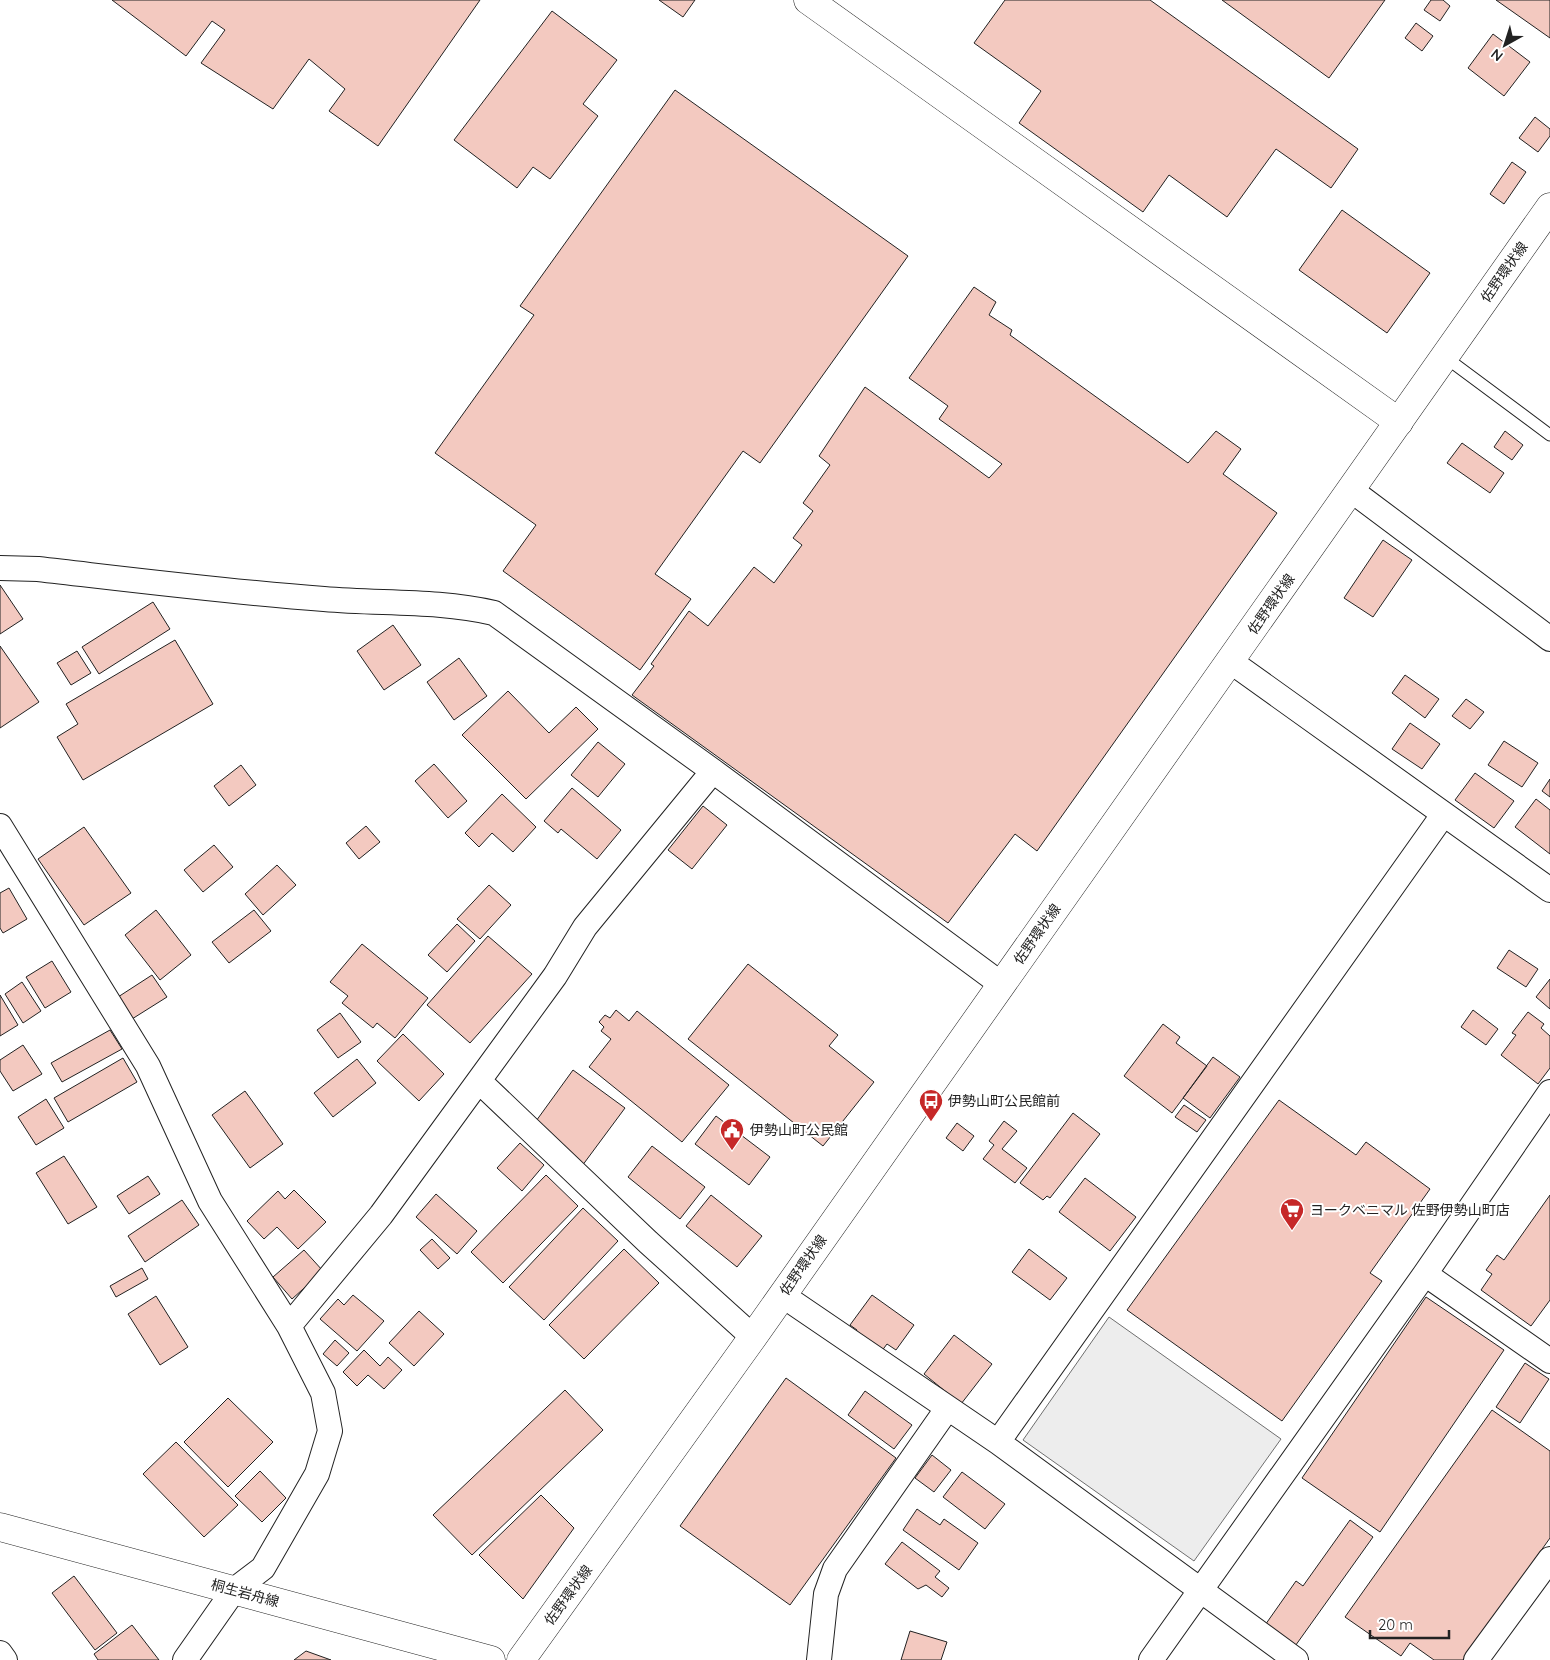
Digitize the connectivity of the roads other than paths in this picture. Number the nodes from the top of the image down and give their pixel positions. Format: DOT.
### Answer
graph roads {
  1 [pos="808,0"];
  2 [pos="1550,207"];
  3 [pos="1445,357"];
  4 [pos="1399,422"];
  5 [pos="1550,435"];
  6 [pos="1351,490"];
  7 [pos="0,568"];
  8 [pos="1550,639"];
  9 [pos="1230,662"];
  10 [pos="713,771"];
  11 [pos="1444,815"];
  12 [pos="0,826"];
  13 [pos="1550,890"];
  14 [pos="1001,984"];
  15 [pos="479,1081"];
  16 [pos="1550,1092"];
  17 [pos="1425,1274"];
  18 [pos="782,1295"];
  19 [pos="289,1326"];
  20 [pos="753,1337"];
  21 [pos="1550,1361"];
  22 [pos="948,1409"];
  23 [pos="998,1442"];
  24 [pos="0,1527"];
  25 [pos="1550,1559"];
  26 [pos="234,1590"];
  27 [pos="1200,1590"];
  28 [pos="0,1653"];
  29 [pos="5,1660"];
  30 [pos="185,1660"];
  31 [pos="491,1660"];
  32 [pos="522,1660"];
  33 [pos="819,1660"];
  34 [pos="1150,1660"];
  35 [pos="1296,1660"];
  36 [pos="1476,1660"];
  1 -- 4 [label="main road"];
  2 -- 3 [label="main road, 佐野環状線"];
  3 -- 4 [label="main road, 佐野環状線"];
  3 -- 5 [label="lane"];
  4 -- 6 [label="main road, 佐野環状線"];
  6 -- 8 [label="street"];
  6 -- 9 [label="main road, 佐野環状線"];
  7 -- 10 [label="street"];
  9 -- 11 [label="street"];
  9 -- 14 [label="main road, 佐野環状線"];
  10 -- 14 [label="street"];
  10 -- 15 [label="street"];
  11 -- 13 [label="street"];
  11 -- 23 [label="street"];
  12 -- 19 [label="street"];
  14 -- 18 [label="main road, 佐野環状線"];
  15 -- 19 [label="street"];
  15 -- 20 [label="street"];
  16 -- 17 [label="street"];
  17 -- 21 [label="street"];
  17 -- 27 [label="street"];
  18 -- 20 [label="main road, 佐野環状線"];
  18 -- 22 [label="street"];
  19 -- 26 [label="street"];
  20 -- 32 [label="main road, 佐野環状線"];
  22 -- 23 [label="street"];
  22 -- 33 [label="street"];
  23 -- 27 [label="street"];
  24 -- 26 [label="main road, 桐生岩舟線"];
  25 -- 36 [label="street"];
  26 -- 30 [label="street"];
  26 -- 31 [label="main road, 桐生岩舟線"];
  27 -- 34 [label="street"];
  27 -- 35 [label="street"];
  28 -- 29 [label="street"];
}
